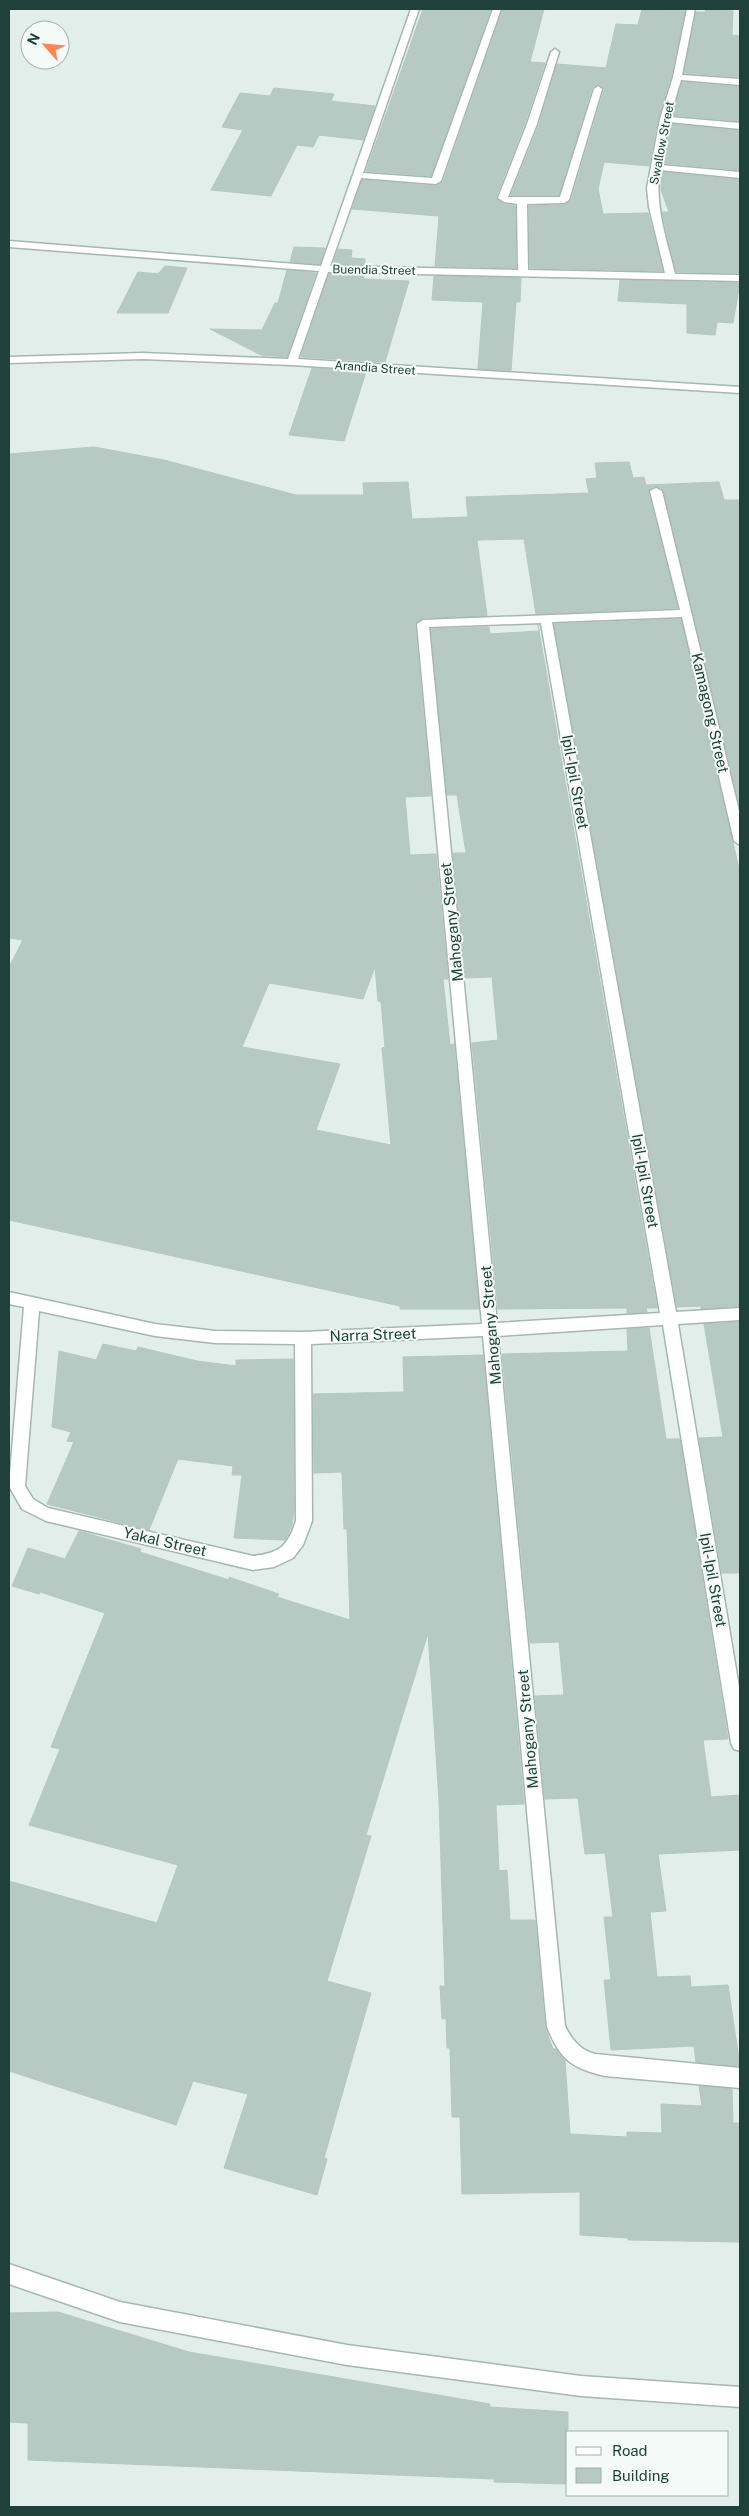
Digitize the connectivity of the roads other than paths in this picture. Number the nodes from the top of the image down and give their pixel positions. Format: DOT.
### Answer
graph roads {
  1 [pos="416,9"];
  2 [pos="497,9"];
  3 [pos="691,9"];
  4 [pos="555,52"];
  5 [pos="677,77"];
  6 [pos="740,82"];
  7 [pos="598,89"];
  8 [pos="665,119"];
  9 [pos="740,126"];
  10 [pos="655,167"];
  11 [pos="740,175"];
  12 [pos="356,176"];
  13 [pos="522,201"];
  14 [pos="9,244"];
  15 [pos="325,269"];
  16 [pos="523,272"];
  17 [pos="671,277"];
  18 [pos="740,278"];
  19 [pos="9,360"];
  20 [pos="292,362"];
  21 [pos="740,390"];
  22 [pos="656,491"];
  23 [pos="687,613"];
  24 [pos="546,620"];
  25 [pos="740,842"];
  26 [pos="9,1298"];
  27 [pos="32,1303"];
  28 [pos="740,1314"];
  29 [pos="669,1318"];
  30 [pos="491,1330"];
  31 [pos="303,1338"];
  32 [pos="740,1743"];
  33 [pos="740,2078"];
  34 [pos="9,2274"];
  35 [pos="740,2397"];
  1 -- 12 [label="street"];
  2 -- 12 [label="street"];
  3 -- 5 [label="street, Swallow Street"];
  4 -- 13 [label="street"];
  5 -- 6 [label="street"];
  5 -- 8 [label="street, Swallow Street"];
  7 -- 13 [label="street"];
  8 -- 9 [label="street"];
  8 -- 10 [label="street, Swallow Street"];
  10 -- 11 [label="street"];
  10 -- 17 [label="street, Swallow Street"];
  12 -- 15 [label="street"];
  13 -- 16 [label="street"];
  14 -- 15 [label="street, Buendia Street"];
  15 -- 16 [label="street, Buendia Street"];
  15 -- 20 [label="street"];
  16 -- 17 [label="street, Buendia Street"];
  17 -- 18 [label="street, Buendia Street"];
  19 -- 20 [label="street, Arandia Street"];
  20 -- 21 [label="street, Arandia Street"];
  22 -- 23 [label="street, Kamagong Street"];
  23 -- 24 [label="street"];
  23 -- 25 [label="street, Kamagong Street"];
  24 -- 29 [label="street, Ipil-Ipil Street"];
  24 -- 30 [label="street, Mahogany Street"];
  26 -- 27 [label="street, Narra Street"];
  27 -- 31 [label="street, Narra Street"];
  27 -- 31 [label="street, Yakal Street"];
  28 -- 29 [label="street, Narra Street"];
  29 -- 30 [label="street, Narra Street"];
  29 -- 32 [label="street, Ipil-Ipil Street"];
  30 -- 31 [label="street, Narra Street"];
  30 -- 33 [label="street, Mahogany Street"];
  34 -- 35 [label="street"];
}
